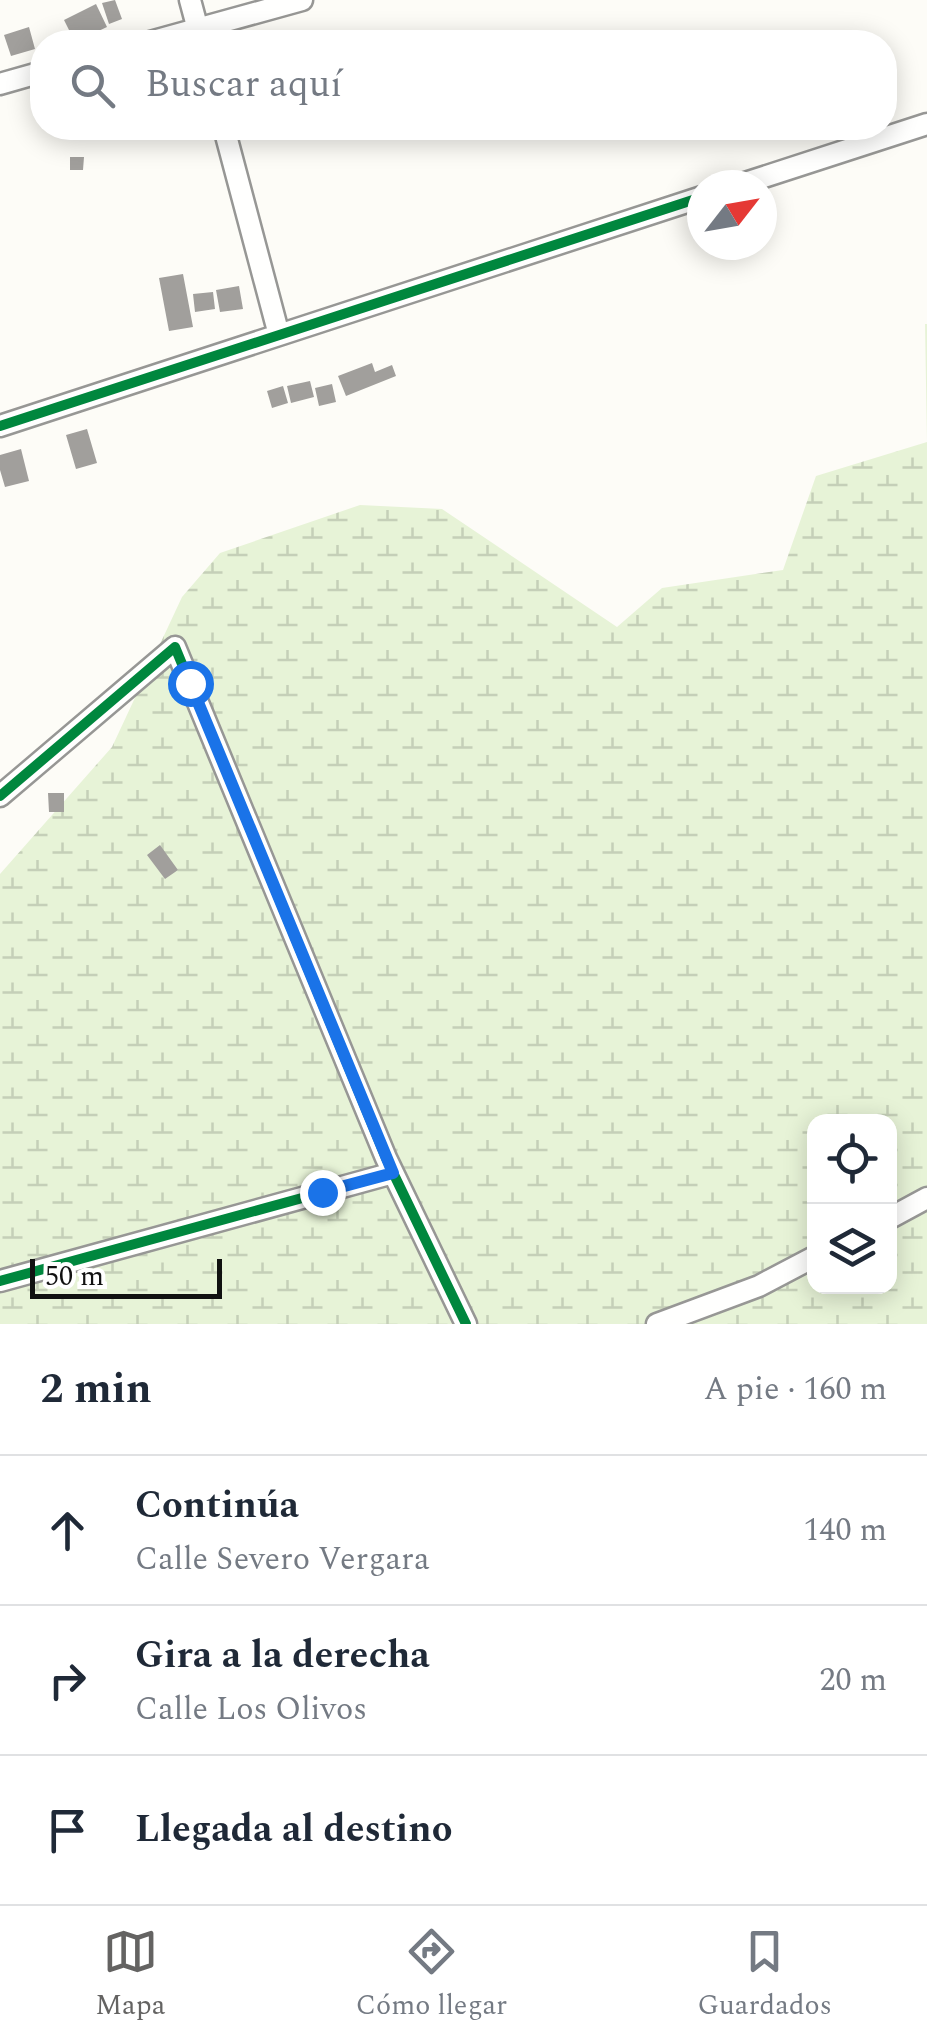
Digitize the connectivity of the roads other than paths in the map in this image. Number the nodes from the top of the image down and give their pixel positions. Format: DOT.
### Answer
graph roads {
  1 [pos="190,0"];
  2 [pos="302,0"];
  3 [pos="198,30"];
  4 [pos="216,30"];
  5 [pos="30,75"];
  6 [pos="0,84"];
  7 [pos="927,124"];
  8 [pos="897,134"];
  9 [pos="227,140"];
  10 [pos="878,140"];
  11 [pos="777,173"];
  12 [pos="687,202"];
  13 [pos="279,335"];
  14 [pos="0,426"];
  15 [pos="0,796"];
  16 [pos="393,1173"];
  17 [pos="927,1198"];
  18 [pos="897,1214"];
  19 [pos="807,1262"];
  20 [pos="0,1281"];
  21 [pos="466,1324"];
  22 [pos="657,1324"];
  1 -- 3 [label="street"];
  2 -- 4 [label="street"];
  5 -- 6 [label="street"];
  7 -- 8 [label="street"];
  9 -- 13 [label="street"];
  10 -- 11 [label="street"];
  12 -- 13 [label="street"];
  13 -- 14 [label="street"];
  15 -- 16 [label="street"];
  16 -- 20 [label="street"];
  16 -- 21 [label="street"];
  17 -- 18 [label="street"];
  19 -- 22 [label="street"];
}
